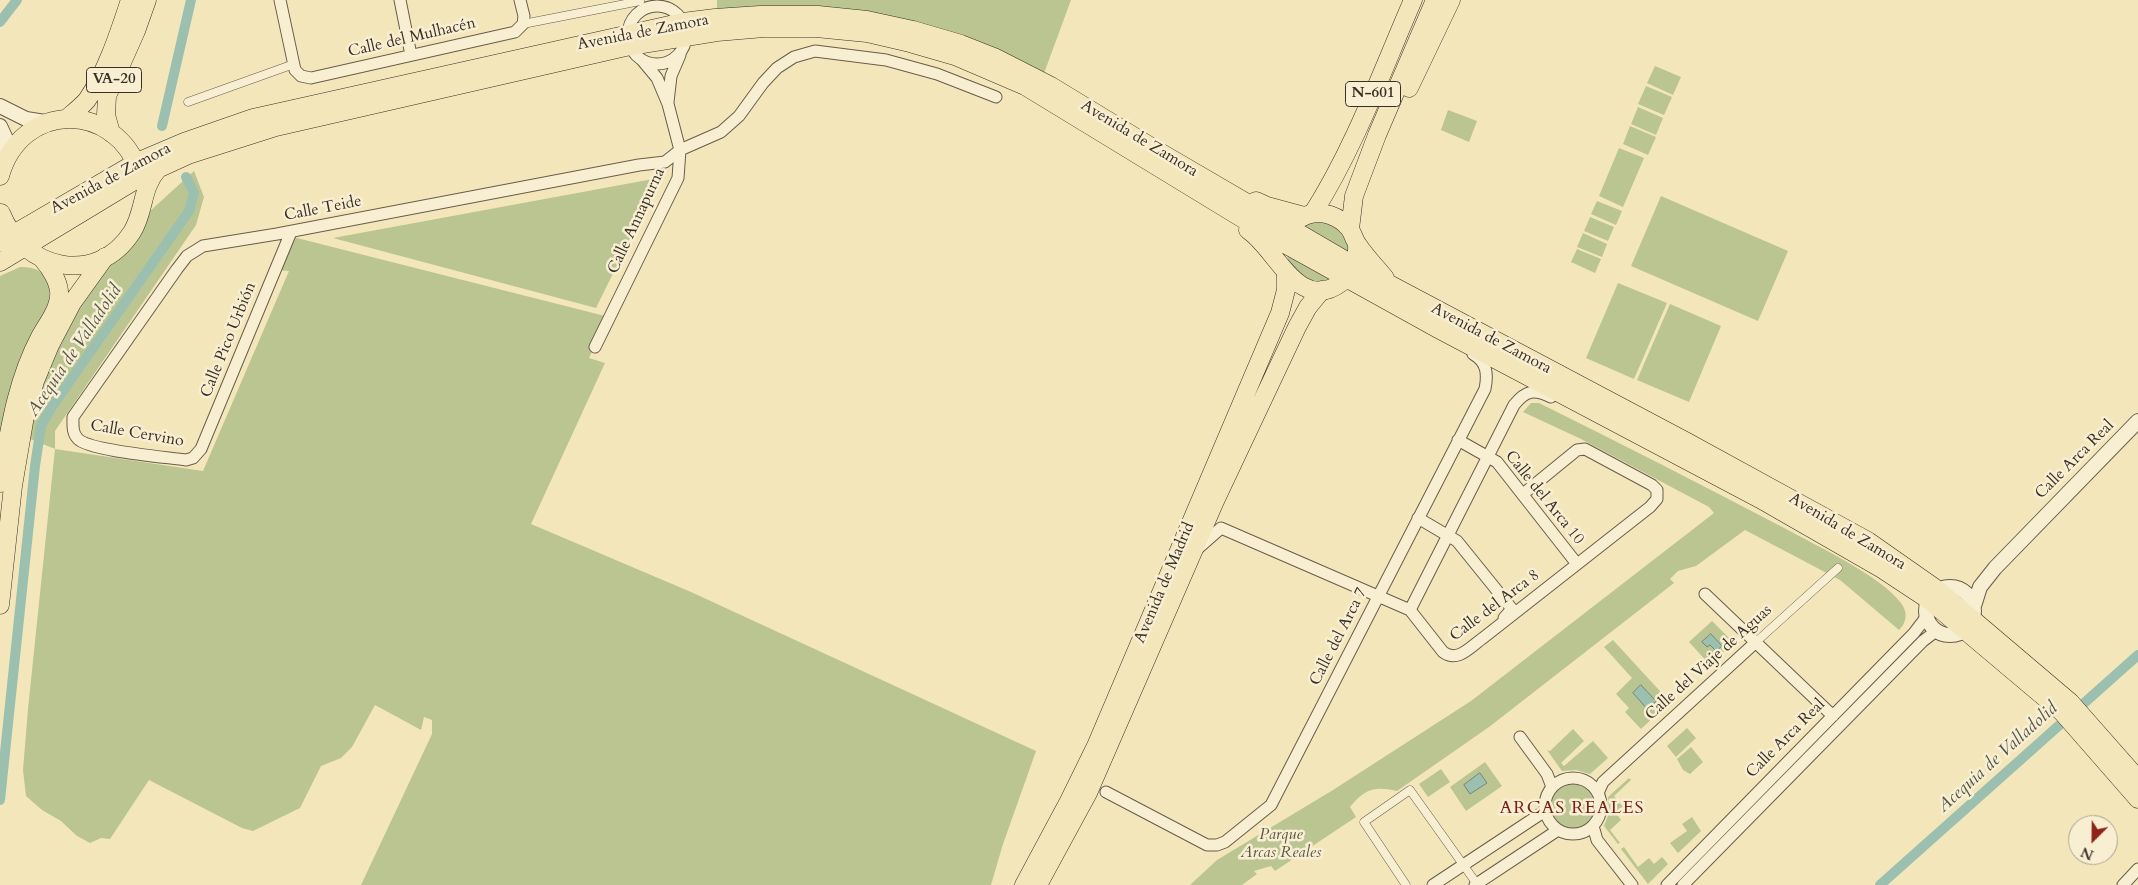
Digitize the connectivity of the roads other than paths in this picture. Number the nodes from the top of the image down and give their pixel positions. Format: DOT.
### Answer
graph roads {
  1 [pos="130,0"];
  2 [pos="147,0"];
  3 [pos="280,0"];
  4 [pos="400,0"];
  5 [pos="520,0"];
  6 [pos="1413,0"];
  7 [pos="1435,0"];
  8 [pos="1451,0"];
  9 [pos="677,25"];
  10 [pos="521,26"];
  11 [pos="712,26"];
  12 [pos="636,29"];
  13 [pos="598,47"];
  14 [pos="411,55"];
  15 [pos="294,64"];
  16 [pos="996,97"];
  17 [pos="188,102"];
  18 [pos="668,104"];
  19 [pos="0,106"];
  20 [pos="253,118"];
  21 [pos="66,119"];
  22 [pos="45,122"];
  23 [pos="0,126"];
  24 [pos="1377,136"];
  25 [pos="118,138"];
  26 [pos="680,150"];
  27 [pos="8,155"];
  28 [pos="1154,156"];
  29 [pos="139,169"];
  30 [pos="158,169"];
  31 [pos="0,176"];
  32 [pos="143,198"];
  33 [pos="0,211"];
  34 [pos="1309,214"];
  35 [pos="291,232"];
  36 [pos="1285,235"];
  37 [pos="1354,237"];
  38 [pos="8,238"];
  39 [pos="106,257"];
  40 [pos="43,260"];
  41 [pos="0,262"];
  42 [pos="0,270"];
  43 [pos="1284,270"];
  44 [pos="1351,272"];
  45 [pos="1392,286"];
  46 [pos="1322,290"];
  47 [pos="1438,329"];
  48 [pos="595,347"];
  49 [pos="2138,421"];
  50 [pos="77,438"];
  51 [pos="1458,440"];
  52 [pos="1651,442"];
  53 [pos="1488,457"];
  54 [pos="193,458"];
  55 [pos="0,483"];
  56 [pos="1523,494"];
  57 [pos="1215,501"];
  58 [pos="1418,518"];
  59 [pos="1221,528"];
  60 [pos="1448,536"];
  61 [pos="1193,553"];
  62 [pos="1577,564"];
  63 [pos="1838,568"];
  64 [pos="1995,568"];
  65 [pos="1961,589"];
  66 [pos="1705,594"];
  67 [pos="1379,595"];
  68 [pos="1931,602"];
  69 [pos="0,605"];
  70 [pos="1410,610"];
  71 [pos="1971,618"];
  72 [pos="1500,624"];
  73 [pos="1936,631"];
  74 [pos="1756,642"];
  75 [pos="1833,716"];
  76 [pos="2084,726"];
  77 [pos="1520,737"];
  78 [pos="2138,779"];
  79 [pos="1555,785"];
  80 [pos="1597,787"];
  81 [pos="1106,792"];
  82 [pos="2138,799"];
  83 [pos="1545,811"];
  84 [pos="1589,829"];
  85 [pos="1558,830"];
  86 [pos="1463,865"];
  87 [pos="2138,869"];
  88 [pos="1476,884"];
  89 [pos="1024,885"];
  90 [pos="1038,885"];
  91 [pos="1406,885"];
  92 [pos="1433,885"];
  93 [pos="1632,885"];
  94 [pos="1667,885"];
  95 [pos="1683,885"];
  96 [pos="2123,885"];
  1 -- 21 [label="main road, VA-20"];
  2 -- 25 [label="main road, VA-20"];
  3 -- 15 [label="street"];
  4 -- 14 [label="street"];
  5 -- 10 [label="street"];
  6 -- 34 [label="main road, N-601"];
  7 -- 24 [label="main road, N-601"];
  8 -- 24 [label="main road"];
  9 -- 11 [label="main road, Avenida de Zamora"];
  9 -- 11 [label="main road"];
  9 -- 12 [label="main road, Avenida de Zamora"];
  9 -- 12 [label="street"];
  9 -- 18 [label="street, Calle Annapurna"];
  10 -- 12 [label="street, Calle del Mulhacén"];
  10 -- 14 [label="street, Calle del Mulhacén"];
  11 -- 28 [label="main road, Avenida de Zamora"];
  12 -- 13 [label="main road"];
  12 -- 13 [label="main road, Avenida de Zamora"];
  12 -- 18 [label="street, Calle Annapurna"];
  13 -- 20 [label="main road, Avenida de Zamora"];
  13 -- 30 [label="main road, Avenida de Zamora"];
  14 -- 15 [label="street, Calle del Mulhacén"];
  15 -- 17 [label="street"];
  16 -- 26 [label="street, Calle Teide"];
  18 -- 26 [label="street, Calle Annapurna"];
  19 -- 22 [label="street"];
  20 -- 25 [label="main road"];
  20 -- 29 [label="main road, Avenida de Zamora"];
  21 -- 22 [label="main road"];
  21 -- 25 [label="main road"];
  22 -- 27 [label="main road"];
  23 -- 27 [label="street"];
  24 -- 37 [label="main road, N-601"];
  25 -- 29 [label="main road, VA-20"];
  26 -- 35 [label="street, Calle Teide"];
  26 -- 48 [label="street, Calle Annapurna"];
  27 -- 31 [label="main road"];
  28 -- 34 [label="main road"];
  28 -- 36 [label="main road, Avenida de Zamora"];
  28 -- 43 [label="main road"];
  29 -- 30 [label="main road, Avenida de Zamora"];
  29 -- 32 [label="main road"];
  29 -- 38 [label="main road, Avenida de Zamora"];
  30 -- 32 [label="main road"];
  32 -- 39 [label="main road"];
  33 -- 38 [label="main road"];
  34 -- 36 [label="main road"];
  34 -- 37 [label="main road"];
  35 -- 50 [label="street, Calle Teide"];
  35 -- 54 [label="street, Calle Pico Urbión"];
  36 -- 43 [label="main road, Avenida de Madrid"];
  36 -- 44 [label="main road, Avenida de Zamora"];
  37 -- 44 [label="main road"];
  37 -- 45 [label="main road"];
  38 -- 40 [label="main road"];
  38 -- 41 [label="main road, Avenida de Zamora"];
  39 -- 40 [label="main road"];
  39 -- 69 [label="main road"];
  40 -- 42 [label="main road"];
  40 -- 55 [label="main road"];
  43 -- 46 [label="main road"];
  43 -- 89 [label="main road, Avenida de Madrid"];
  44 -- 45 [label="main road, Avenida de Zamora"];
  44 -- 46 [label="main road"];
  44 -- 47 [label="main road, Avenida de Zamora"];
  45 -- 68 [label="main road, Avenida de Zamora"];
  46 -- 57 [label="main road, Avenida de Madrid"];
  47 -- 51 [label="street, Calle del Arca 7"];
  47 -- 52 [label="main road, Avenida de Zamora"];
  49 -- 64 [label="street, Calle Arca Real"];
  50 -- 54 [label="street, Calle Cervino"];
  51 -- 53 [label="street, Calle del Arca 10"];
  51 -- 58 [label="street, Calle del Arca 7"];
  52 -- 53 [label="street"];
  52 -- 68 [label="main road, Avenida de Zamora"];
  53 -- 56 [label="street, Calle del Arca 10"];
  53 -- 60 [label="street"];
  56 -- 62 [label="street, Calle del Arca 10"];
  56 -- 62 [label="street, Calle del Arca 8"];
  57 -- 59 [label="street, Avenida de Madrid"];
  57 -- 61 [label="main road, Avenida de Madrid"];
  58 -- 60 [label="street"];
  58 -- 67 [label="street, Calle del Arca 7"];
  59 -- 61 [label="street"];
  59 -- 67 [label="street, Calle del Arca 8"];
  60 -- 70 [label="street"];
  60 -- 72 [label="street"];
  61 -- 90 [label="main road, Avenida de Madrid"];
  62 -- 72 [label="street, Calle del Arca 8"];
  63 -- 74 [label="street, Calle del Viaje de Aguas"];
  64 -- 65 [label="street, Calle Arca Real"];
  64 -- 71 [label="street, Calle Arca Real"];
  65 -- 68 [label="street"];
  65 -- 71 [label="street"];
  66 -- 74 [label="street"];
  67 -- 70 [label="street, Calle del Arca 8"];
  67 -- 81 [label="street, Calle del Arca 7"];
  68 -- 71 [label="main road, Avenida de Zamora"];
  68 -- 73 [label="street"];
  68 -- 75 [label="street, Calle Arca Real"];
  70 -- 72 [label="street, Calle del Arca 8"];
  71 -- 73 [label="street"];
  71 -- 76 [label="main road, Avenida de Zamora"];
  73 -- 95 [label="street, Calle Arca Real"];
  74 -- 75 [label="street"];
  74 -- 80 [label="street, Calle del Viaje de Aguas"];
  75 -- 94 [label="street, Calle Arca Real"];
  76 -- 78 [label="main road, Avenida de Zamora"];
  76 -- 82 [label="main road, Avenida de Zamora"];
  77 -- 79 [label="street"];
  79 -- 80 [label="street"];
  79 -- 83 [label="street"];
  80 -- 84 [label="street"];
  83 -- 85 [label="street"];
  83 -- 86 [label="street"];
  84 -- 85 [label="street"];
  84 -- 93 [label="street"];
  85 -- 88 [label="street"];
  86 -- 88 [label="street"];
  86 -- 91 [label="street"];
  86 -- 92 [label="street"];
  87 -- 96 [label="street"];
}
